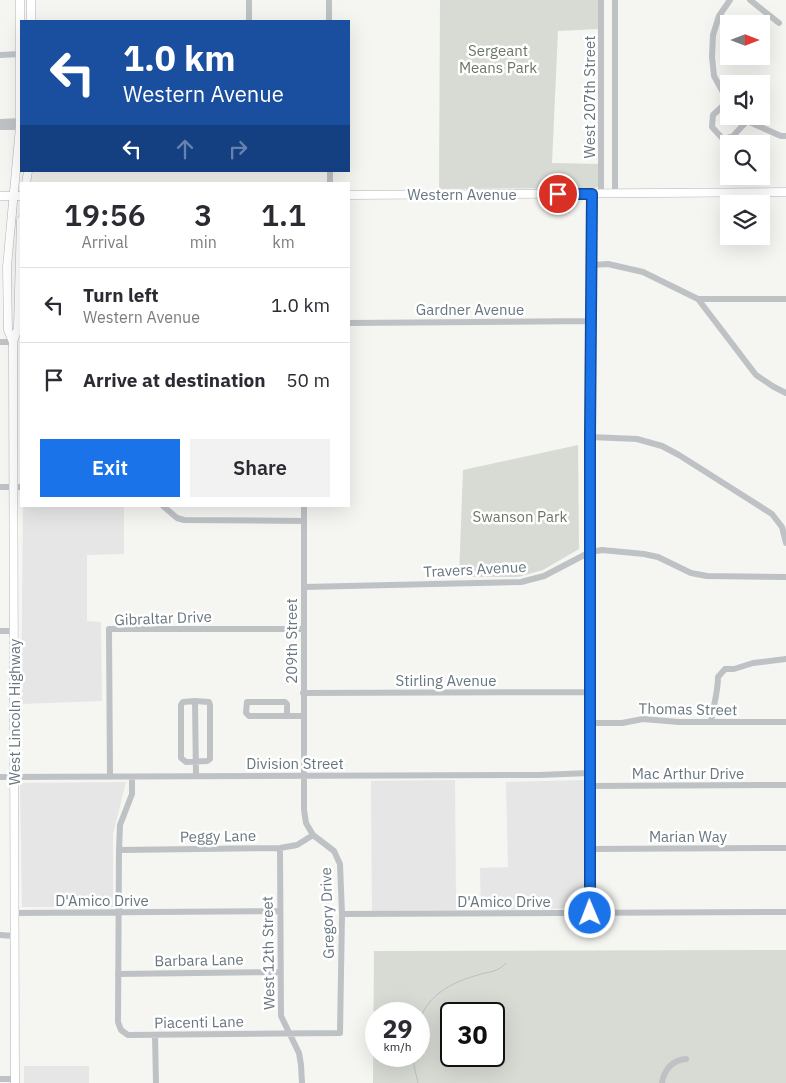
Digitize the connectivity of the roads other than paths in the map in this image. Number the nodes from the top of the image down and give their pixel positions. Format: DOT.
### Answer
graph roads {
  1 [pos="20,0"];
  2 [pos="31,0"];
  3 [pos="248,0"];
  4 [pos="329,0"];
  5 [pos="601,0"];
  6 [pos="615,0"];
  7 [pos="730,0"];
  8 [pos="750,0"];
  9 [pos="31,20"];
  10 [pos="249,20"];
  11 [pos="330,20"];
  12 [pos="779,23"];
  13 [pos="20,54"];
  14 [pos="0,55"];
  15 [pos="601,69"];
  16 [pos="615,69"];
  17 [pos="720,87"];
  18 [pos="720,109"];
  19 [pos="0,122"];
  20 [pos="20,124"];
  21 [pos="741,125"];
  22 [pos="759,125"];
  23 [pos="0,127"];
  24 [pos="786,136"];
  25 [pos="786,192"];
  26 [pos="601,193"];
  27 [pos="615,193"];
  28 [pos="592,194"];
  29 [pos="350,195"];
  30 [pos="0,196"];
  31 [pos="17,196"];
  32 [pos="20,256"];
  33 [pos="592,265"];
  34 [pos="698,299"];
  35 [pos="786,299"];
  36 [pos="592,321"];
  37 [pos="350,323"];
  38 [pos="0,342"];
  39 [pos="13,342"];
  40 [pos="786,393"];
  41 [pos="590,437"];
  42 [pos="0,487"];
  43 [pos="17,487"];
  44 [pos="164,507"];
  45 [pos="304,507"];
  46 [pos="304,521"];
  47 [pos="786,543"];
  48 [pos="590,552"];
  49 [pos="786,577"];
  50 [pos="304,587"];
  51 [pos="303,628"];
  52 [pos="0,631"];
  53 [pos="13,631"];
  54 [pos="786,659"];
  55 [pos="590,692"];
  56 [pos="303,693"];
  57 [pos="195,701"];
  58 [pos="287,716"];
  59 [pos="304,716"];
  60 [pos="711,722"];
  61 [pos="786,722"];
  62 [pos="590,723"];
  63 [pos="196,762"];
  64 [pos="590,773"];
  65 [pos="304,775"];
  66 [pos="196,776"];
  67 [pos="0,777"];
  68 [pos="14,777"];
  69 [pos="110,777"];
  70 [pos="132,777"];
  71 [pos="786,785"];
  72 [pos="590,786"];
  73 [pos="313,835"];
  74 [pos="280,848"];
  75 [pos="786,848"];
  76 [pos="590,849"];
  77 [pos="119,850"];
  78 [pos="280,911"];
  79 [pos="118,912"];
  80 [pos="786,912"];
  81 [pos="14,913"];
  82 [pos="590,913"];
  83 [pos="342,914"];
  84 [pos="0,935"];
  85 [pos="14,936"];
  86 [pos="280,972"];
  87 [pos="118,974"];
  88 [pos="340,1033"];
  89 [pos="289,1034"];
  90 [pos="155,1035"];
  91 [pos="686,1059"];
  92 [pos="0,1079"];
  93 [pos="15,1081"];
  94 [pos="156,1083"];
  95 [pos="302,1083"];
  96 [pos="662,1083"];
  1 -- 13 [label="main road, West Lincoln Highway"];
  2 -- 9 [label="main road"];
  3 -- 10 [label="street"];
  4 -- 11 [label="street"];
  5 -- 15 [label="street, West 207th Street"];
  6 -- 16 [label="street, West 207th Street"];
  7 -- 17 [label="street"];
  8 -- 12 [label="street"];
  13 -- 14 [label="street"];
  13 -- 20 [label="main road, West Lincoln Highway"];
  15 -- 16 [label="street"];
  15 -- 26 [label="street, West 207th Street"];
  16 -- 27 [label="street, West 207th Street"];
  18 -- 21 [label="street"];
  19 -- 20 [label="street"];
  20 -- 23 [label="street"];
  20 -- 31 [label="main road, West Lincoln Highway"];
  22 -- 24 [label="street"];
  25 -- 27 [label="main road, Western Avenue"];
  26 -- 27 [label="main road, Western Avenue"];
  26 -- 28 [label="main road, Western Avenue"];
  28 -- 29 [label="main road, Western Avenue"];
  28 -- 33 [label="street"];
  30 -- 31 [label="main road"];
  31 -- 39 [label="main road, West Lincoln Highway"];
  32 -- 39 [label="main road, West Lincoln Highway"];
  33 -- 34 [label="street"];
  33 -- 36 [label="street"];
  34 -- 35 [label="street"];
  34 -- 40 [label="street"];
  36 -- 37 [label="street, Gardner Avenue"];
  36 -- 41 [label="street"];
  38 -- 39 [label="street"];
  39 -- 43 [label="main road, West Lincoln Highway"];
  41 -- 47 [label="street"];
  41 -- 48 [label="street"];
  42 -- 43 [label="street"];
  43 -- 53 [label="main road, West Lincoln Highway"];
  44 -- 46 [label="street"];
  45 -- 46 [label="street, 209th Street"];
  46 -- 50 [label="street, 209th Street"];
  48 -- 49 [label="street, Travers Avenue"];
  48 -- 50 [label="street, Travers Avenue"];
  48 -- 55 [label="street"];
  50 -- 51 [label="street, 209th Street"];
  51 -- 56 [label="street, 209th Street"];
  51 -- 69 [label="street, Gibraltar Drive"];
  52 -- 53 [label="street"];
  53 -- 68 [label="main road, West Lincoln Highway"];
  54 -- 60 [label="street"];
  55 -- 56 [label="street, Stirling Avenue"];
  55 -- 62 [label="street"];
  56 -- 59 [label="street, 209th Street"];
  57 -- 63 [label="street"];
  57 -- 63 [label="street"];
  57 -- 63 [label="street"];
  58 -- 58 [label="street"];
  58 -- 59 [label="street"];
  59 -- 65 [label="street, 209th Street"];
  60 -- 61 [label="street, Thomas Street"];
  60 -- 62 [label="street, Thomas Street"];
  62 -- 64 [label="street"];
  63 -- 66 [label="street"];
  64 -- 65 [label="street, Division Street"];
  64 -- 72 [label="street"];
  65 -- 66 [label="street, Division Street"];
  65 -- 73 [label="street"];
  66 -- 70 [label="street, Division Street"];
  67 -- 68 [label="street, Division Street"];
  68 -- 69 [label="street, Division Street"];
  68 -- 81 [label="main road, West Lincoln Highway"];
  69 -- 70 [label="street, Division Street"];
  70 -- 77 [label="street"];
  71 -- 72 [label="street, Mac Arthur Drive"];
  72 -- 76 [label="street"];
  73 -- 74 [label="street, Peggy Lane"];
  73 -- 83 [label="street, Gregory Drive"];
  74 -- 77 [label="street, Peggy Lane"];
  74 -- 78 [label="street, West 12th Street"];
  75 -- 76 [label="street, Marian Way"];
  76 -- 82 [label="street"];
  77 -- 79 [label="street"];
  78 -- 79 [label="street, D'Amico Drive"];
  78 -- 86 [label="street, West 12th Street"];
  79 -- 81 [label="street, D'Amico Drive"];
  79 -- 87 [label="street"];
  80 -- 82 [label="street, D'Amico Drive"];
  81 -- 85 [label="main road, West Lincoln Highway"];
  82 -- 83 [label="street, D'Amico Drive"];
  83 -- 88 [label="street, Gregory Drive"];
  84 -- 85 [label="street"];
  85 -- 93 [label="main road, West Lincoln Highway"];
  86 -- 87 [label="street, Barbara Lane"];
  86 -- 89 [label="street, West 12th Street"];
  87 -- 90 [label="street, Piacenti Lane"];
  88 -- 89 [label="street, Piacenti Lane"];
  89 -- 90 [label="street, Piacenti Lane"];
  89 -- 95 [label="street, West 12th Street"];
  90 -- 94 [label="street"];
  91 -- 96 [label="street"];
  92 -- 93 [label="street"];
}
